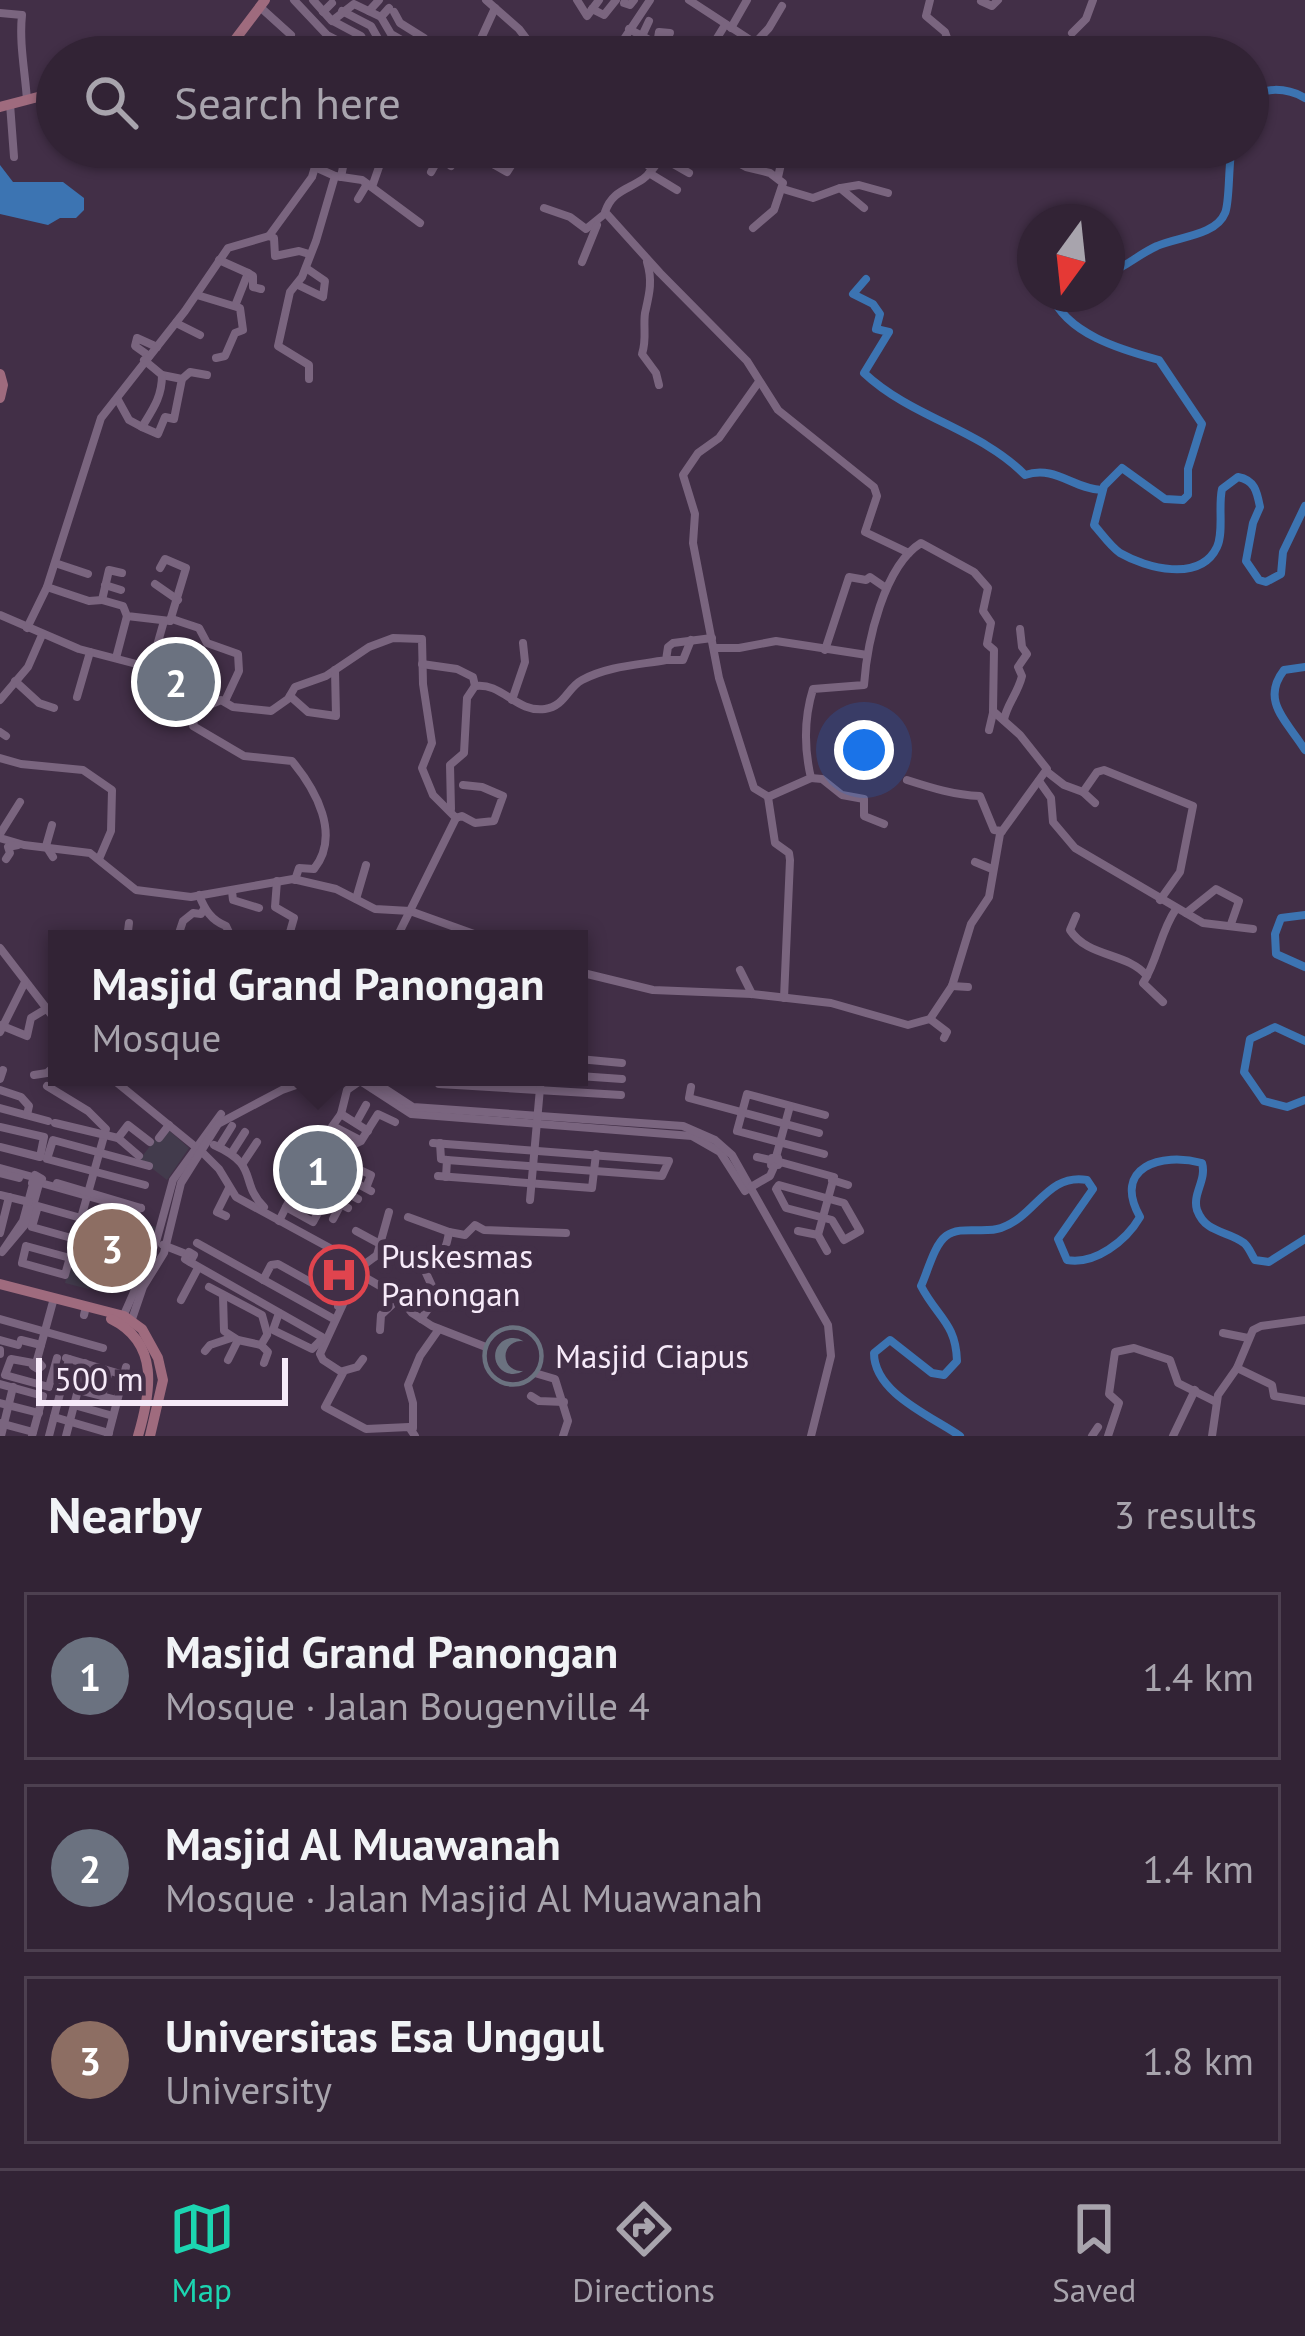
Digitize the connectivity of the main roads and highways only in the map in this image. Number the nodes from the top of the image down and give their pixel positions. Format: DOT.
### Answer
graph roads {
  1 [pos="262,4"];
  2 [pos="238,36"];
  3 [pos="36,98"];
  4 [pos="5,106"];
  5 [pos="0,374"];
  6 [pos="0,398"];
  7 [pos="0,1286"];
  8 [pos="54,1300"];
  9 [pos="132,1323"];
  10 [pos="136,1436"];
  11 [pos="150,1436"];
  1 -- 2 [label="main road"];
  3 -- 4 [label="main road"];
  5 -- 6 [label="main road"];
  7 -- 8 [label="main road"];
  8 -- 9 [label="main road"];
  8 -- 9 [label="main road"];
  9 -- 10 [label="main road"];
  9 -- 11 [label="main road"];
}
